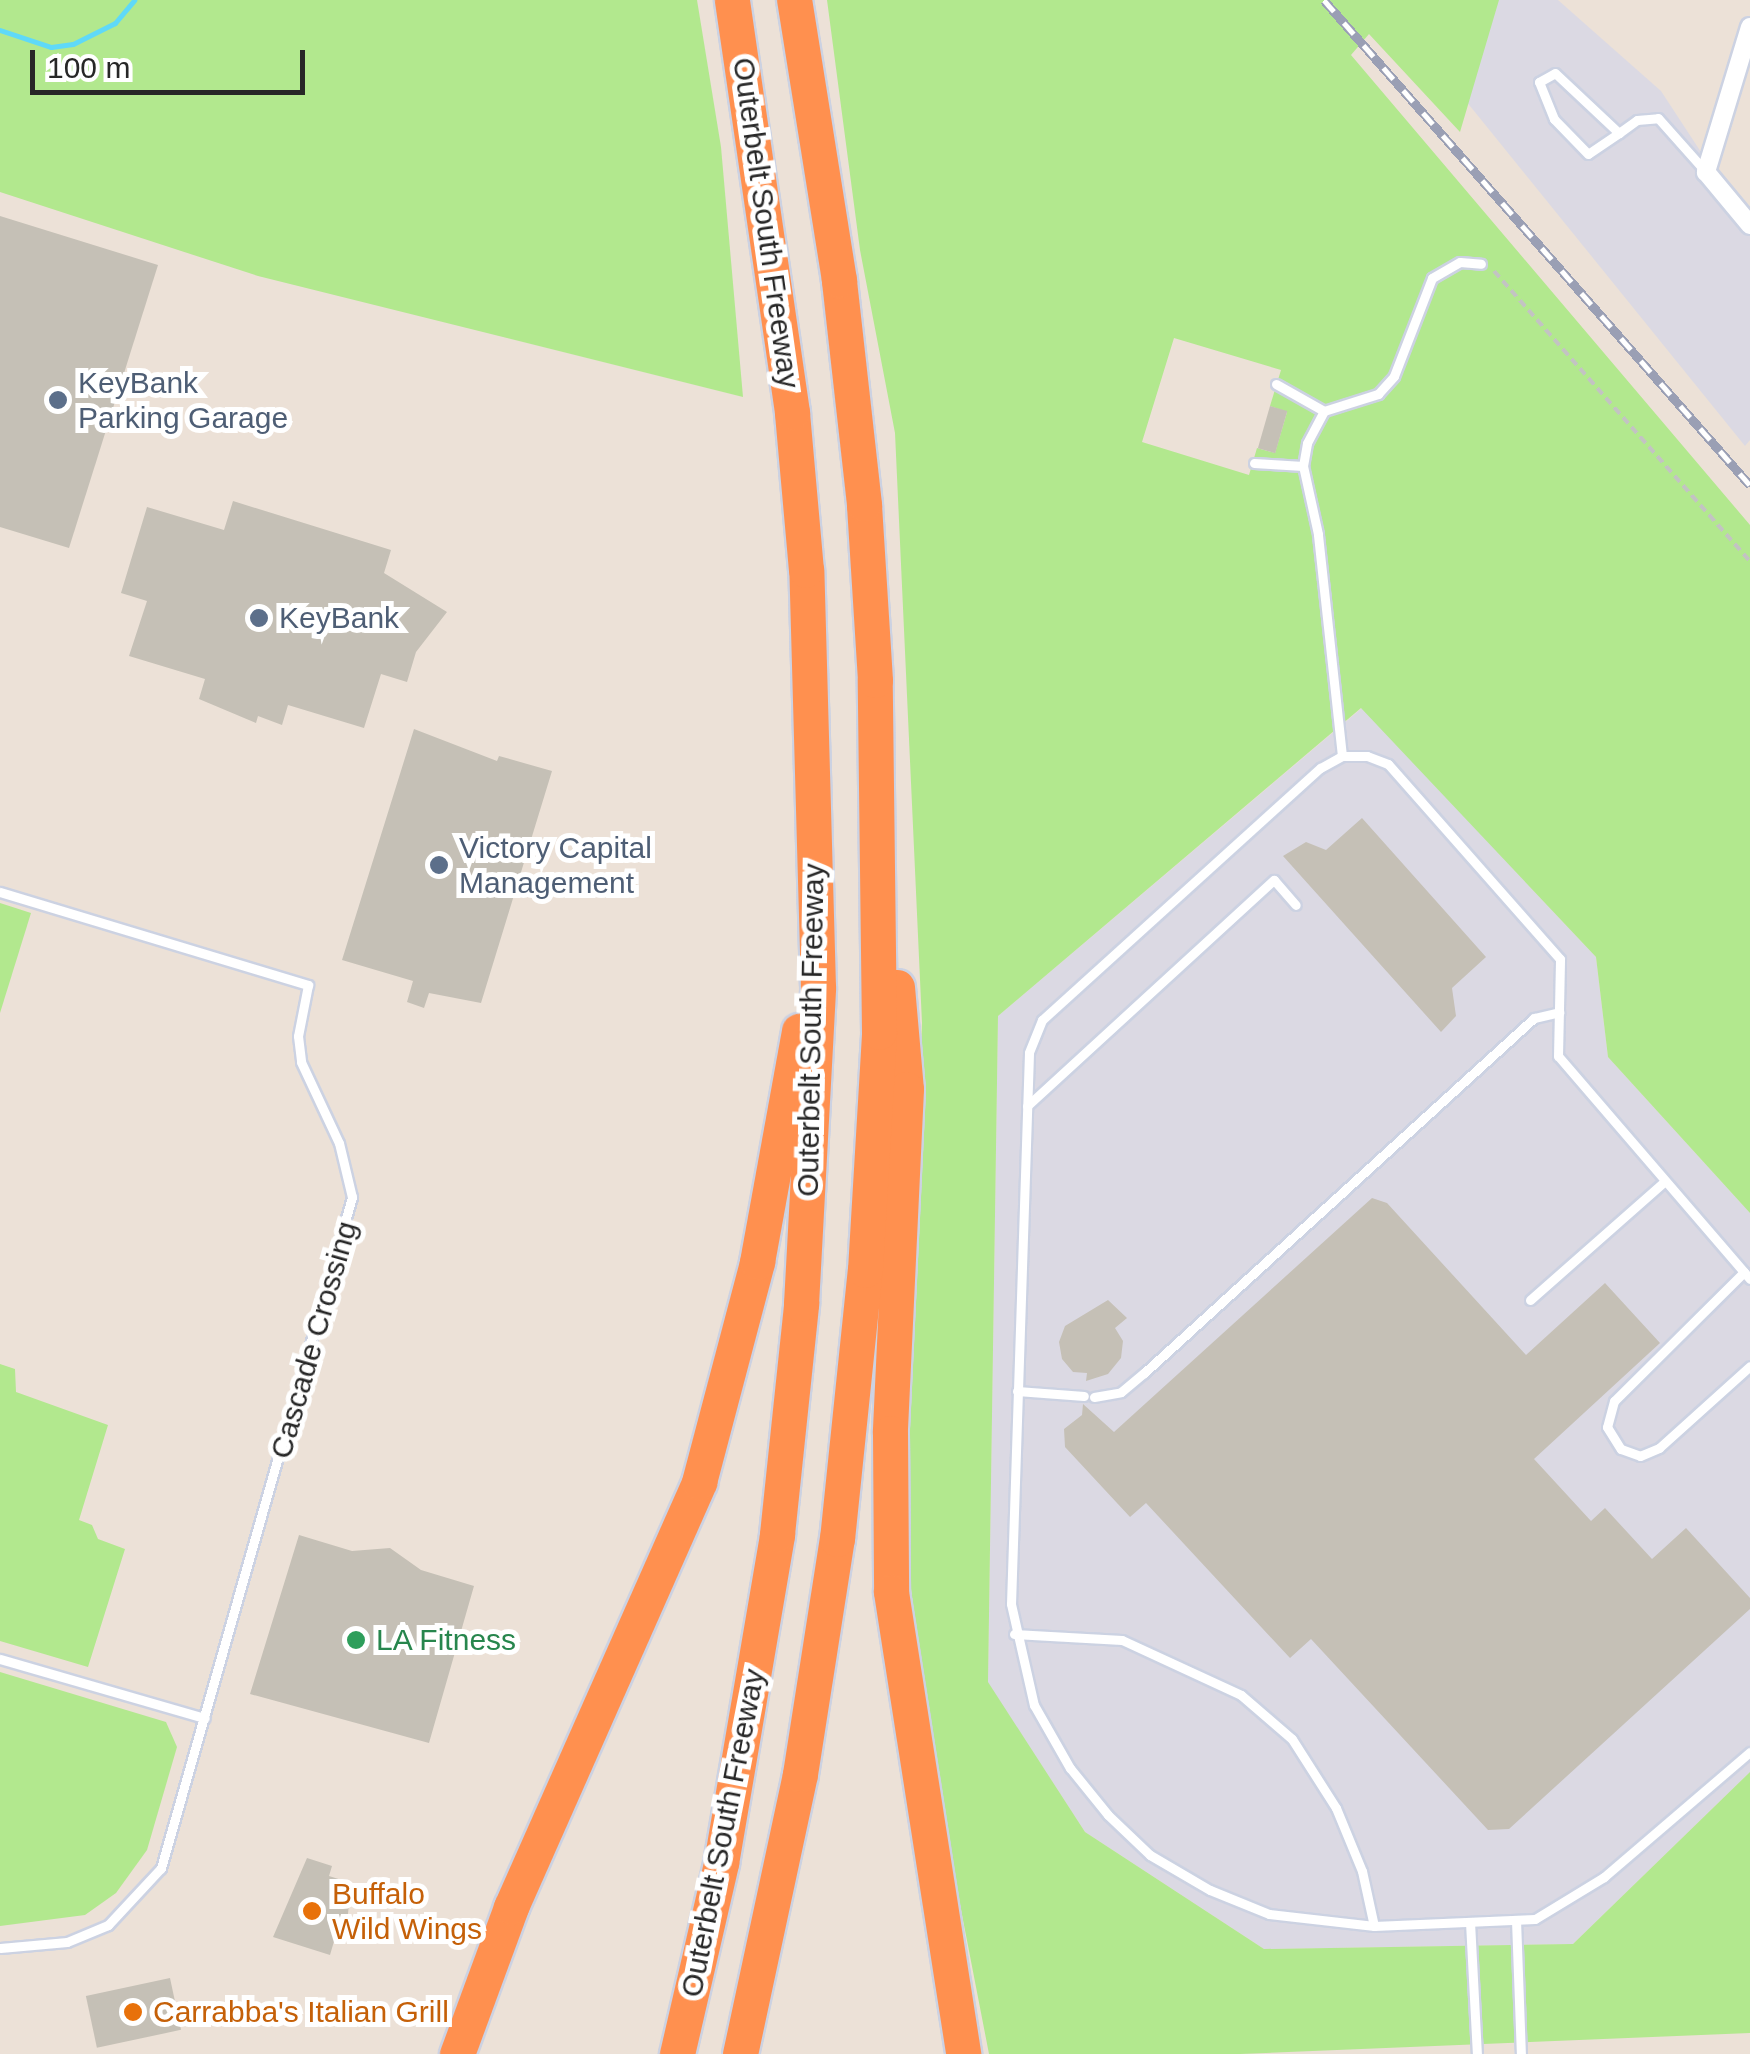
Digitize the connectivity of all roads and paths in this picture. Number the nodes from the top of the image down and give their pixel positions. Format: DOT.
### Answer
graph roads {
  1 [pos="732,0"];
  2 [pos="794,0"];
  3 [pos="1750,27"];
  4 [pos="1620,133"];
  5 [pos="1706,172"];
  6 [pos="1750,225"];
  7 [pos="1480,264"];
  8 [pos="1276,384"];
  9 [pos="1324,411"];
  10 [pos="1254,463"];
  11 [pos="1303,466"];
  12 [pos="1750,561"];
  13 [pos="1342,756"];
  14 [pos="880,890"];
  15 [pos="0,892"];
  16 [pos="1296,905"];
  17 [pos="818,987"];
  18 [pos="1558,1012"];
  19 [pos="1027,1106"];
  20 [pos="1664,1182"];
  21 [pos="1747,1275"];
  22 [pos="1530,1300"];
  23 [pos="1750,1366"];
  24 [pos="1018,1391"];
  25 [pos="1014,1634"];
  26 [pos="0,1658"];
  27 [pos="205,1718"];
  28 [pos="1750,1752"];
  29 [pos="1516,1920"];
  30 [pos="1470,1922"];
  31 [pos="1374,1926"];
  32 [pos="0,1948"];
  33 [pos="457,2054"];
  34 [pos="677,2054"];
  35 [pos="740,2054"];
  36 [pos="963,2054"];
  37 [pos="1476,2054"];
  38 [pos="1522,2054"];
  1 -- 17 [label="highway, Outerbelt South Freeway"];
  2 -- 14 [label="highway, Outerbelt South Freeway"];
  3 -- 5 [label="street"];
  4 -- 4 [label="lane"];
  4 -- 5 [label="lane"];
  5 -- 6 [label="street"];
  7 -- 9 [label="lane"];
  7 -- 12 [label="path"];
  8 -- 9 [label="lane"];
  9 -- 11 [label="lane"];
  10 -- 11 [label="lane"];
  11 -- 13 [label="lane"];
  13 -- 18 [label="lane"];
  13 -- 19 [label="lane"];
  14 -- 35 [label="highway, Outerbelt South Freeway"];
  14 -- 36 [label="highway"];
  15 -- 27 [label="lane, Cascade Crossing"];
  16 -- 19 [label="lane"];
  17 -- 33 [label="highway"];
  17 -- 34 [label="highway, Outerbelt South Freeway"];
  18 -- 20 [label="lane"];
  18 -- 24 [label="lane"];
  19 -- 24 [label="lane"];
  20 -- 21 [label="lane"];
  20 -- 22 [label="lane"];
  21 -- 23 [label="lane"];
  24 -- 25 [label="lane"];
  25 -- 31 [label="lane"];
  25 -- 31 [label="lane"];
  26 -- 27 [label="lane"];
  27 -- 32 [label="lane, Cascade Crossing"];
  28 -- 29 [label="lane"];
  29 -- 30 [label="lane"];
  29 -- 38 [label="lane"];
  30 -- 31 [label="lane"];
  30 -- 37 [label="lane"];
}
